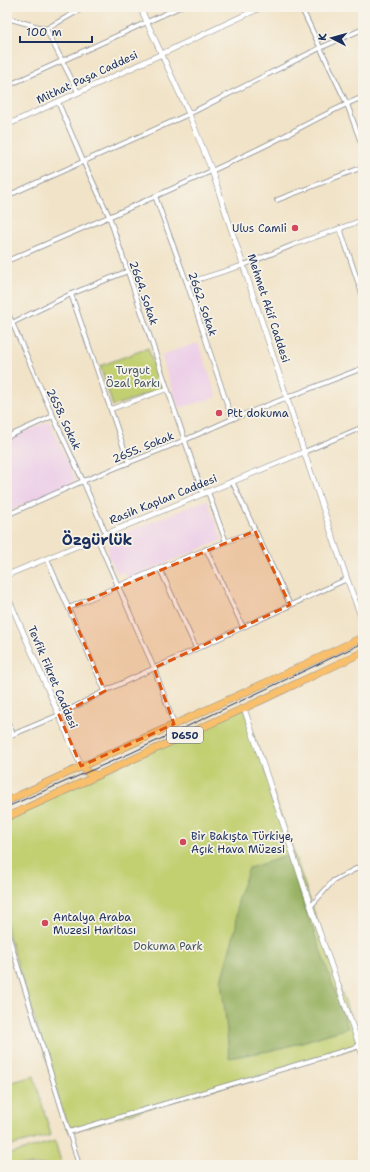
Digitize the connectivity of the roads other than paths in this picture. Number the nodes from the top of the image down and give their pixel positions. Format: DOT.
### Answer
graph roads {
  1 [pos="85,7"];
  2 [pos="140,7"];
  3 [pos="180,7"];
  4 [pos="262,7"];
  5 [pos="301,7"];
  6 [pos="7,18"];
  7 [pos="147,22"];
  8 [pos="46,29"];
  9 [pos="363,29"];
  10 [pos="320,48"];
  11 [pos="161,54"];
  12 [pos="63,61"];
  13 [pos="7,86"];
  14 [pos="78,92"];
  15 [pos="363,97"];
  16 [pos="58,102"];
  17 [pos="347,104"];
  18 [pos="188,114"];
  19 [pos="7,125"];
  20 [pos="363,148"];
  21 [pos="83,161"];
  22 [pos="363,167"];
  23 [pos="212,171"];
  24 [pos="7,196"];
  25 [pos="155,196"];
  26 [pos="277,200"];
  27 [pos="109,216"];
  28 [pos="363,220"];
  29 [pos="340,228"];
  30 [pos="7,261"];
  31 [pos="244,265"];
  32 [pos="128,271"];
  33 [pos="187,283"];
  34 [pos="71,294"];
  35 [pos="363,298"];
  36 [pos="7,312"];
  37 [pos="12,323"];
  38 [pos="363,368"];
  39 [pos="168,389"];
  40 [pos="287,398"];
  41 [pos="110,409"];
  42 [pos="52,416"];
  43 [pos="232,419"];
  44 [pos="363,428"];
  45 [pos="7,437"];
  46 [pos="185,440"];
  47 [pos="304,452"];
  48 [pos="129,463"];
  49 [pos="83,481"];
  50 [pos="232,481"];
  51 [pos="205,493"];
  52 [pos="7,515"];
  53 [pos="255,531"];
  54 [pos="106,534"];
  55 [pos="97,538"];
  56 [pos="226,542"];
  57 [pos="206,549"];
  58 [pos="47,559"];
  59 [pos="160,569"];
  60 [pos="7,575"];
  61 [pos="347,579"];
  62 [pos="118,586"];
  63 [pos="7,595"];
  64 [pos="290,605"];
  65 [pos="70,608"];
  66 [pos="363,622"];
  67 [pos="243,627"];
  68 [pos="363,637"];
  69 [pos="196,648"];
  70 [pos="363,652"];
  71 [pos="154,668"];
  72 [pos="105,691"];
  73 [pos="244,708"];
  74 [pos="59,715"];
  75 [pos="7,722"];
  76 [pos="174,724"];
  77 [pos="13,734"];
  78 [pos="7,737"];
  79 [pos="81,766"];
  80 [pos="96,775"];
  81 [pos="7,801"];
  82 [pos="7,817"];
  83 [pos="363,865"];
  84 [pos="312,906"];
  85 [pos="7,931"];
  86 [pos="360,1046"];
  87 [pos="363,1056"];
  88 [pos="69,1132"];
  89 [pos="79,1165"];
  1 -- 8 [label="street"];
  2 -- 7 [label="street, Mehmet Akif Caddesi"];
  3 -- 7 [label="street"];
  4 -- 11 [label="street, Mithat Paşa Caddesi"];
  5 -- 10 [label="street"];
  6 -- 8 [label="street"];
  7 -- 11 [label="street, Mehmet Akif Caddesi"];
  7 -- 12 [label="street"];
  8 -- 12 [label="street"];
  9 -- 10 [label="street"];
  10 -- 17 [label="street"];
  10 -- 18 [label="street"];
  11 -- 14 [label="street, Mithat Paşa Caddesi"];
  11 -- 18 [label="street, Mehmet Akif Caddesi"];
  12 -- 13 [label="street"];
  12 -- 14 [label="street"];
  14 -- 16 [label="street, Mithat Paşa Caddesi"];
  15 -- 17 [label="street"];
  16 -- 19 [label="street, Mithat Paşa Caddesi"];
  16 -- 21 [label="street, 2664. Sokak"];
  17 -- 20 [label="street"];
  17 -- 23 [label="street"];
  18 -- 21 [label="street"];
  18 -- 23 [label="street, Mehmet Akif Caddesi"];
  21 -- 24 [label="street"];
  21 -- 27 [label="street, 2664. Sokak"];
  22 -- 26 [label="street"];
  23 -- 25 [label="street"];
  23 -- 31 [label="street, Mehmet Akif Caddesi"];
  25 -- 27 [label="street"];
  25 -- 33 [label="street, 2662. Sokak"];
  27 -- 30 [label="street"];
  27 -- 32 [label="street, 2664. Sokak"];
  28 -- 29 [label="street"];
  29 -- 31 [label="street"];
  29 -- 35 [label="street"];
  31 -- 33 [label="street"];
  31 -- 40 [label="street, Mehmet Akif Caddesi"];
  32 -- 34 [label="street"];
  32 -- 39 [label="street, 2664. Sokak"];
  33 -- 43 [label="street, 2662. Sokak"];
  34 -- 37 [label="street"];
  34 -- 41 [label="street"];
  36 -- 37 [label="street, 2658. Sokak"];
  37 -- 42 [label="street, 2658. Sokak"];
  38 -- 40 [label="street, 2655. Sokak"];
  39 -- 41 [label="street"];
  39 -- 46 [label="street, 2664. Sokak"];
  40 -- 43 [label="street, 2655. Sokak"];
  40 -- 47 [label="street, Mehmet Akif Caddesi"];
  41 -- 48 [label="street"];
  42 -- 45 [label="street"];
  42 -- 49 [label="street, 2658. Sokak"];
  43 -- 46 [label="street, 2655. Sokak"];
  44 -- 47 [label="street"];
  46 -- 48 [label="street, 2655. Sokak"];
  46 -- 51 [label="street, 2664. Sokak"];
  47 -- 50 [label="street, Rasih Kaplan Caddesi"];
  47 -- 61 [label="street, Mehmet Akif Caddesi"];
  48 -- 49 [label="street, 2655. Sokak"];
  49 -- 52 [label="street, 2655. Sokak"];
  49 -- 54 [label="street, 2658. Sokak"];
  50 -- 51 [label="street, Rasih Kaplan Caddesi"];
  50 -- 53 [label="street"];
  51 -- 54 [label="street, Rasih Kaplan Caddesi"];
  51 -- 56 [label="street, 2664. Sokak"];
  53 -- 56 [label="street"];
  53 -- 64 [label="street"];
  54 -- 55 [label="street, Rasih Kaplan Caddesi"];
  55 -- 58 [label="street, Rasih Kaplan Caddesi"];
  55 -- 62 [label="street"];
  56 -- 57 [label="street"];
  57 -- 59 [label="street"];
  57 -- 67 [label="street"];
  58 -- 60 [label="street, Rasih Kaplan Caddesi"];
  58 -- 65 [label="street"];
  59 -- 62 [label="street"];
  59 -- 69 [label="street"];
  61 -- 64 [label="street"];
  61 -- 66 [label="street, Mehmet Akif Caddesi"];
  62 -- 65 [label="street"];
  62 -- 71 [label="street"];
  63 -- 74 [label="street, Tevfik Fikret Caddesi"];
  64 -- 67 [label="street"];
  65 -- 72 [label="street"];
  67 -- 69 [label="street"];
  68 -- 76 [label="highway, D650"];
  69 -- 71 [label="street"];
  70 -- 73 [label="highway, D650"];
  71 -- 72 [label="street"];
  71 -- 76 [label="street"];
  72 -- 74 [label="street"];
  73 -- 80 [label="highway, D650"];
  73 -- 84 [label="street"];
  74 -- 77 [label="street"];
  74 -- 79 [label="street, Tevfik Fikret Caddesi"];
  75 -- 77 [label="street"];
  76 -- 79 [label="highway, D650"];
  77 -- 78 [label="street"];
  79 -- 80 [label="highway"];
  79 -- 81 [label="highway, D650"];
  80 -- 82 [label="highway, D650"];
  83 -- 84 [label="street"];
  84 -- 86 [label="street"];
  85 -- 88 [label="street"];
  86 -- 87 [label="street"];
  86 -- 88 [label="street"];
  88 -- 89 [label="street"];
}
